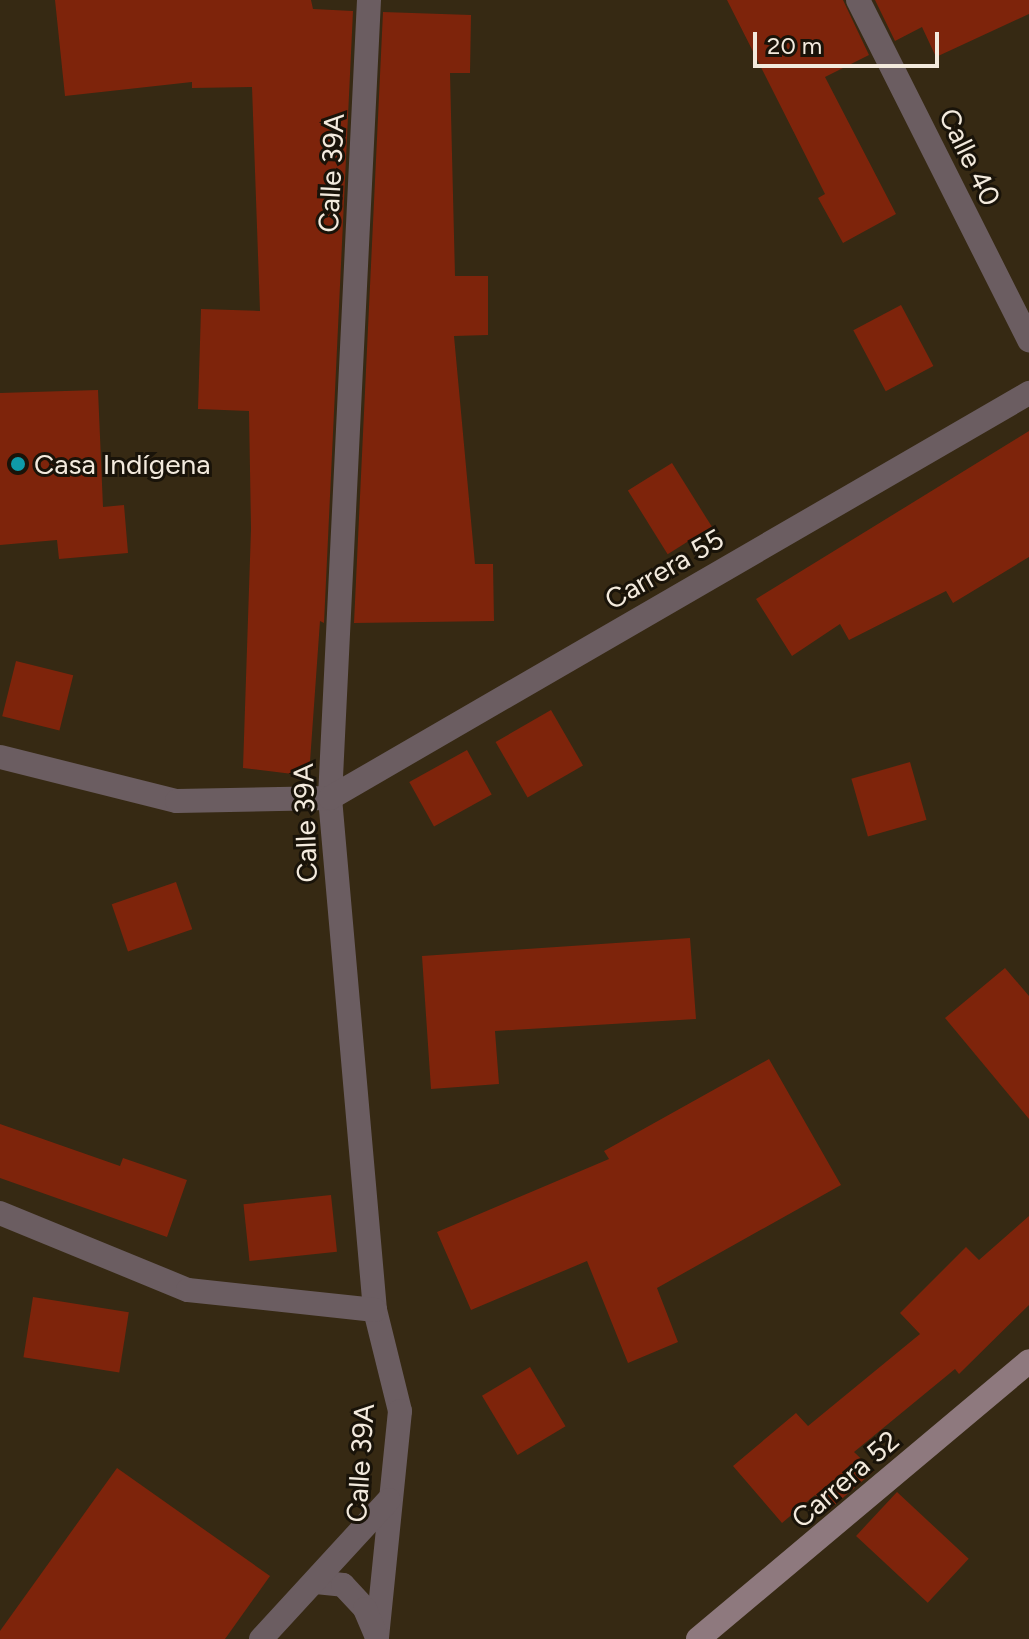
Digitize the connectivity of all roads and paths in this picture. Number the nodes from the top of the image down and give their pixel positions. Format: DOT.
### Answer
graph roads {
  1 [pos="369,0"];
  2 [pos="858,0"];
  3 [pos="1029,340"];
  4 [pos="1029,393"];
  5 [pos="0,757"];
  6 [pos="330,798"];
  7 [pos="0,1213"];
  8 [pos="375,1310"];
  9 [pos="1029,1361"];
  10 [pos="389,1500"];
  11 [pos="316,1582"];
  12 [pos="377,1638"];
  13 [pos="261,1639"];
  14 [pos="698,1639"];
  1 -- 6 [label="street, Calle 39A"];
  2 -- 3 [label="street, Calle 40"];
  4 -- 6 [label="street, Carrera 55"];
  5 -- 6 [label="street"];
  6 -- 8 [label="street, Calle 39A"];
  7 -- 8 [label="street"];
  8 -- 10 [label="street, Calle 39A"];
  9 -- 14 [label="street, Carrera 52"];
  10 -- 11 [label="street"];
  10 -- 12 [label="street, Calle 39A"];
  11 -- 12 [label="street"];
  11 -- 13 [label="street"];
}
